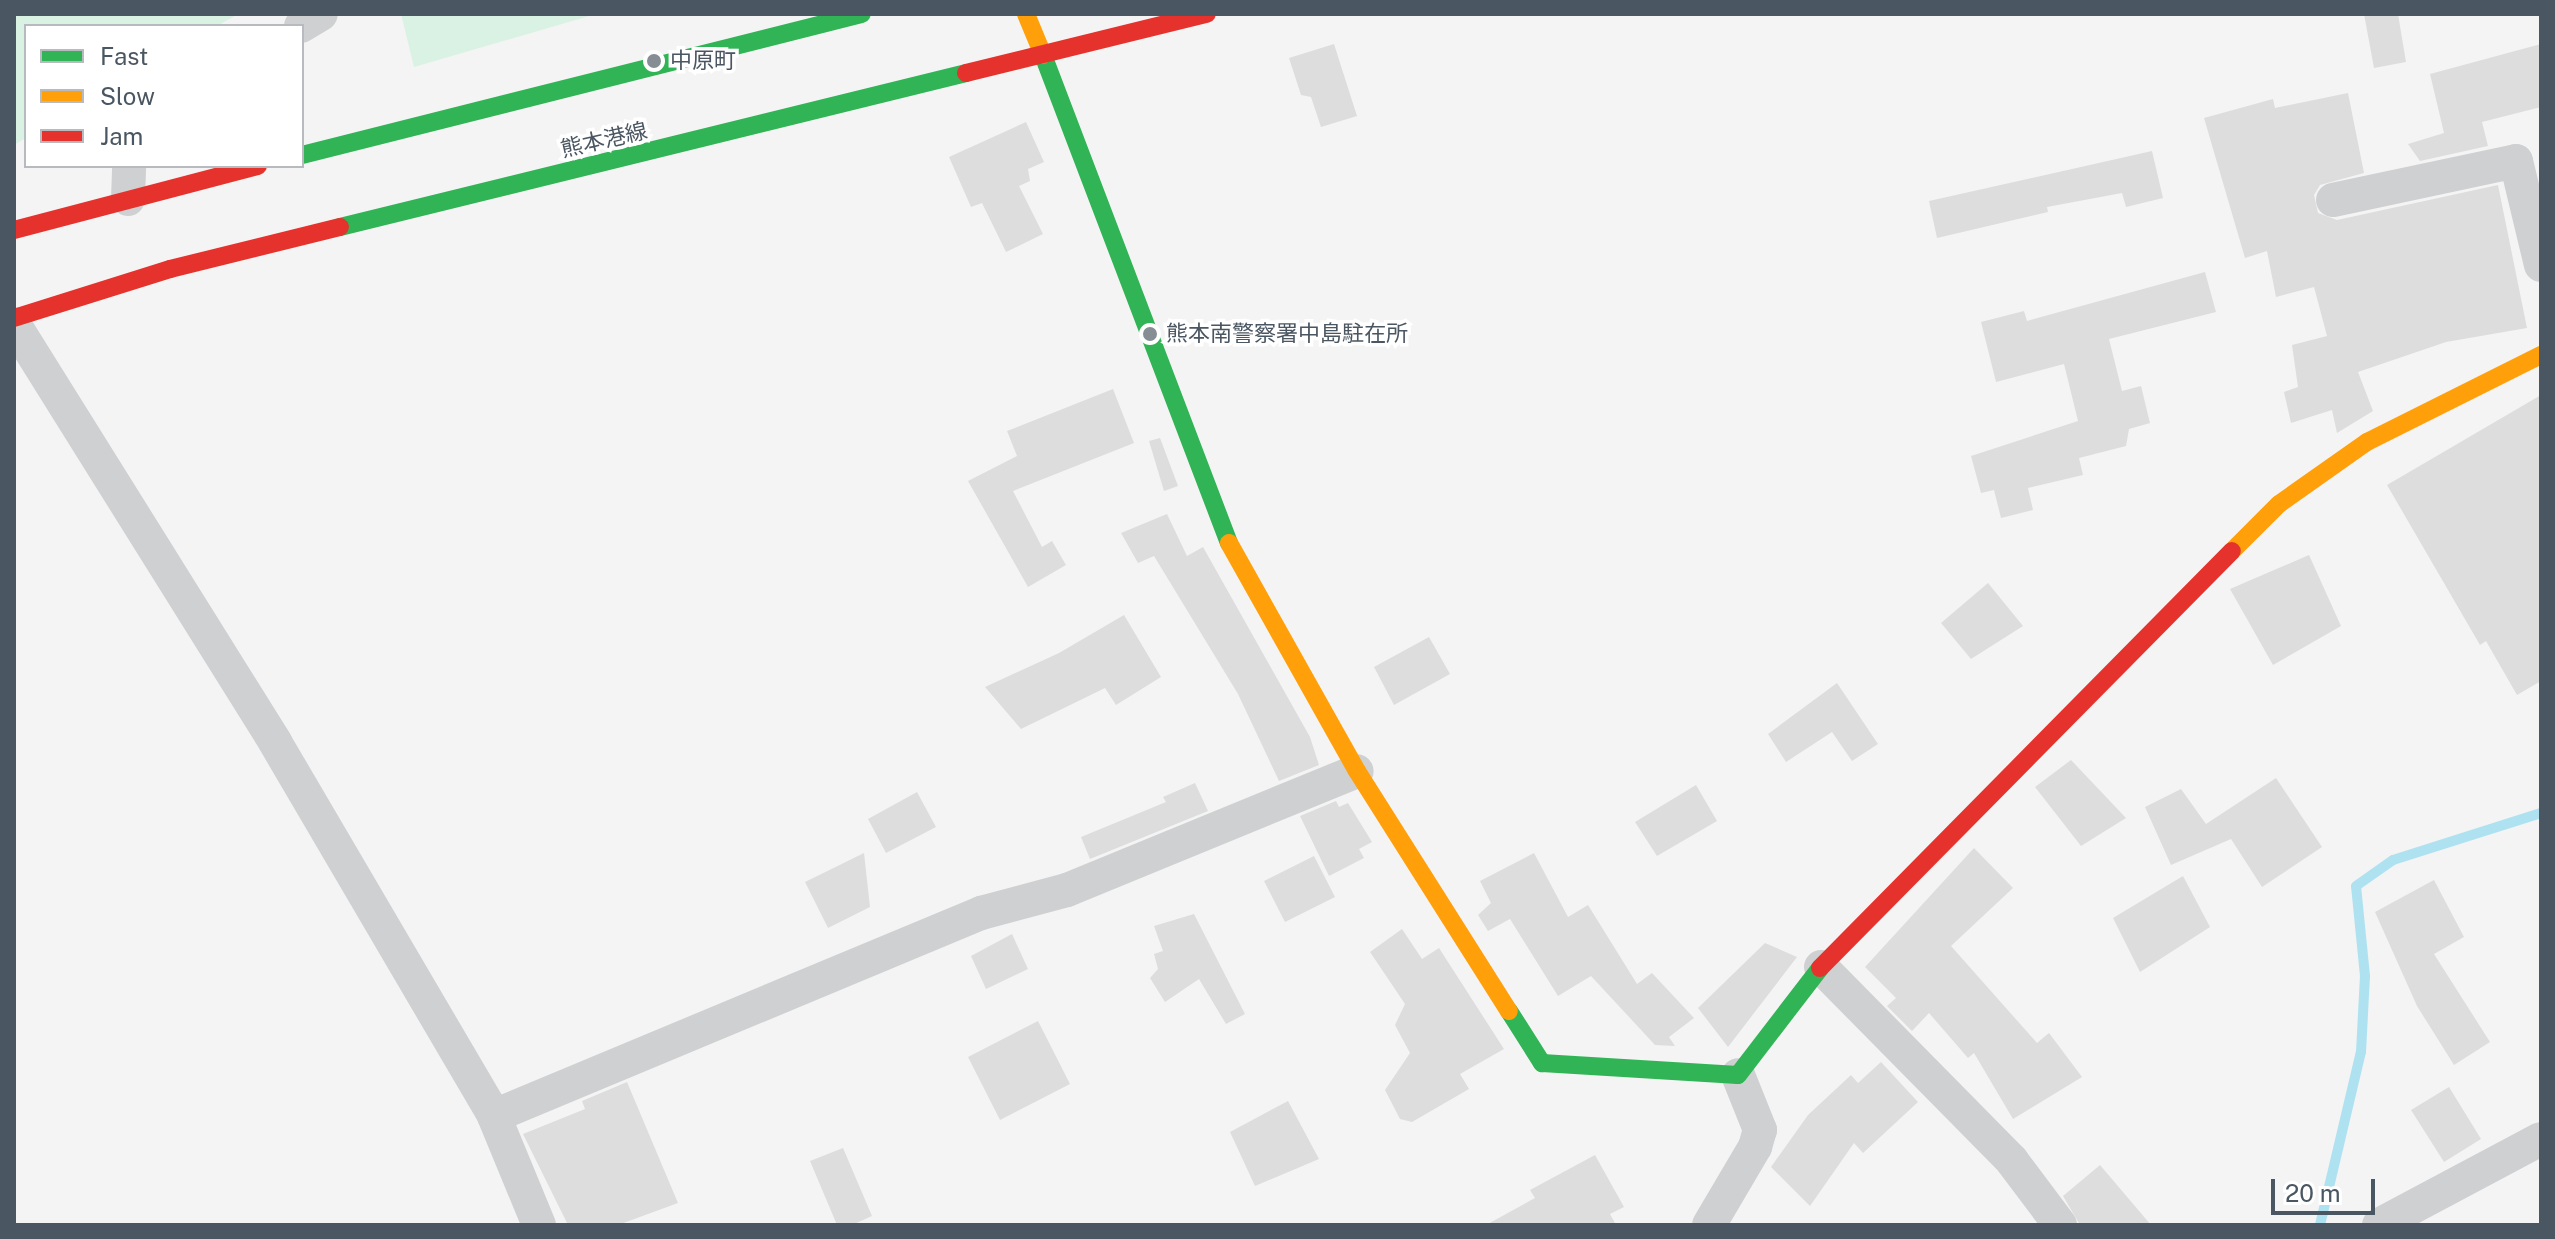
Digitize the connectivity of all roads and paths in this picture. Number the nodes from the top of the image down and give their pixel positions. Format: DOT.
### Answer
graph roads {
  1 [pos="862,14"];
  2 [pos="1026,14"];
  3 [pos="1207,14"];
  4 [pos="1043,55"];
  5 [pos="304,154"];
  6 [pos="242,168"];
  7 [pos="128,182"];
  8 [pos="2333,200"];
  9 [pos="14,230"];
  10 [pos="2541,265"];
  11 [pos="14,321"];
  12 [pos="2541,355"];
  13 [pos="1357,771"];
  14 [pos="1821,967"];
  15 [pos="1738,1075"];
  16 [pos="494,1116"];
  17 [pos="2541,1139"];
  18 [pos="539,1225"];
  19 [pos="1709,1225"];
  20 [pos="2060,1225"];
  21 [pos="2379,1225"];
  1 -- 5 [label="street"];
  2 -- 4 [label="street"];
  3 -- 4 [label="street, 熊本港線"];
  4 -- 11 [label="street, 熊本港線"];
  4 -- 13 [label="street"];
  6 -- 7 [label="street"];
  7 -- 9 [label="street"];
  8 -- 10 [label="street"];
  11 -- 16 [label="street"];
  12 -- 14 [label="street"];
  13 -- 15 [label="street"];
  13 -- 16 [label="street"];
  14 -- 15 [label="street"];
  14 -- 20 [label="street"];
  15 -- 19 [label="street"];
  16 -- 18 [label="street"];
  17 -- 21 [label="street"];
}
